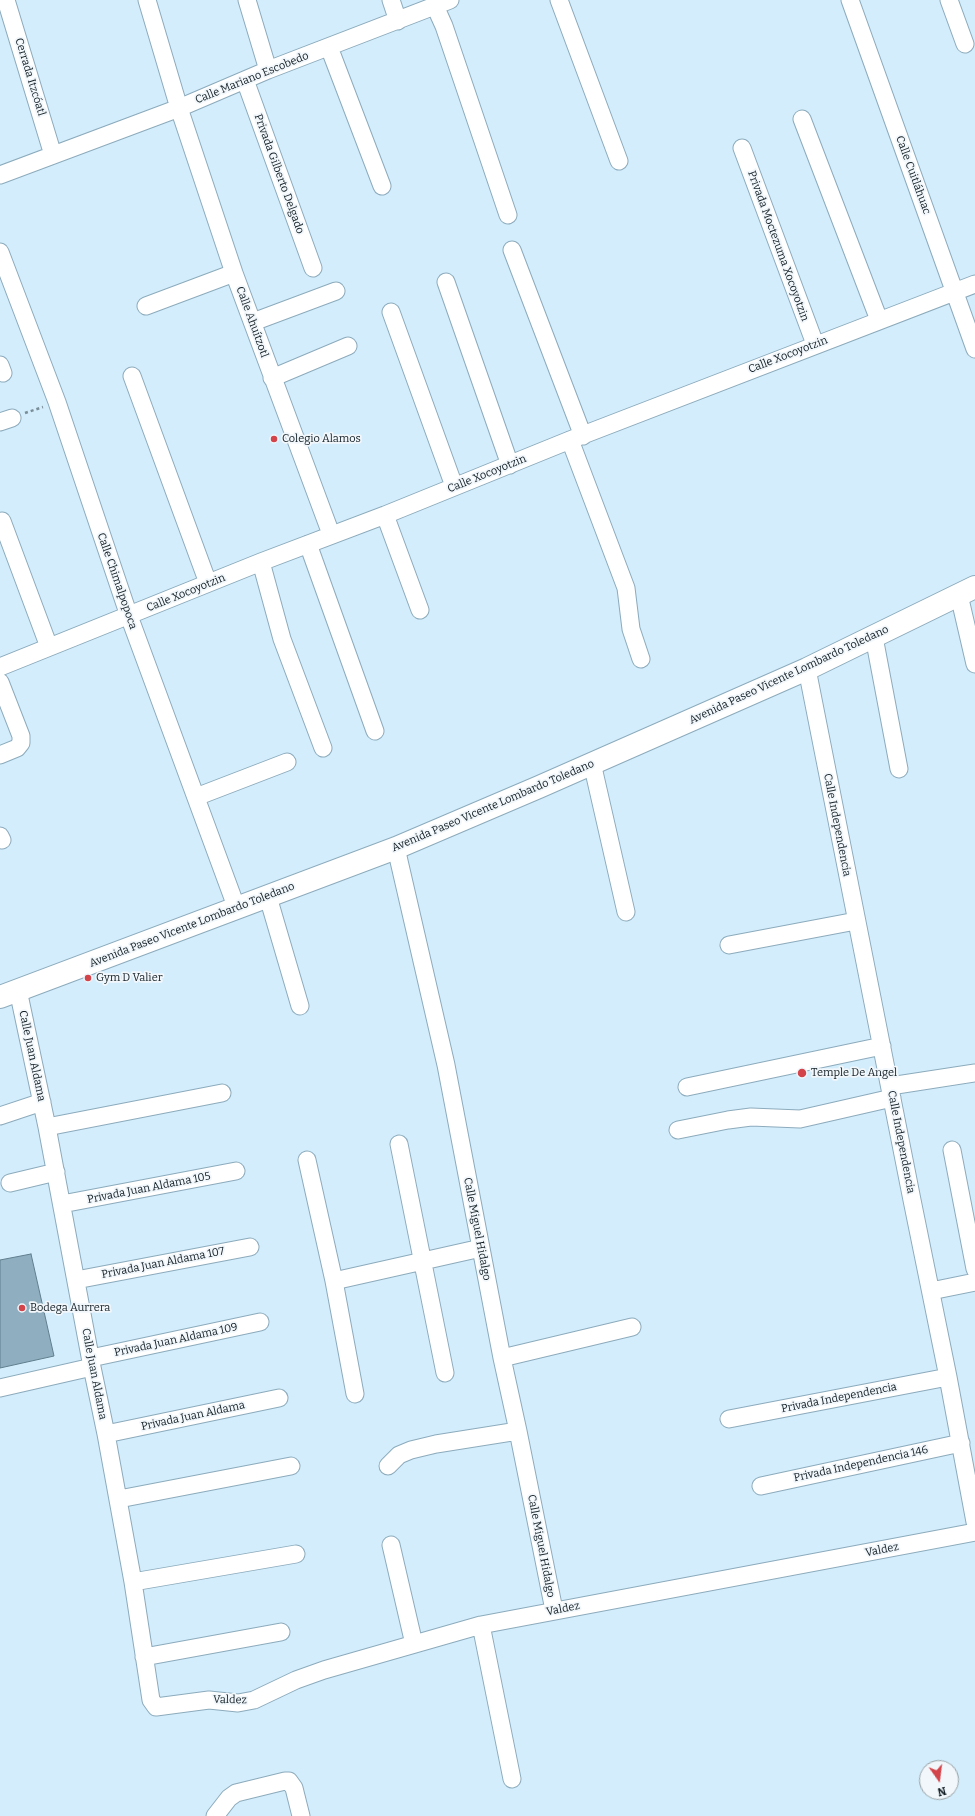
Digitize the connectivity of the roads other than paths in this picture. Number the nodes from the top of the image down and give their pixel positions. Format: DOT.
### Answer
graph roads {
  1 [pos="6,0"];
  2 [pos="147,0"];
  3 [pos="247,0"];
  4 [pos="391,0"];
  5 [pos="559,0"];
  6 [pos="850,0"];
  7 [pos="949,0"];
  8 [pos="443,2"];
  9 [pos="398,21"];
  10 [pos="965,44"];
  11 [pos="329,47"];
  12 [pos="268,70"];
  13 [pos="245,80"];
  14 [pos="178,108"];
  15 [pos="802,119"];
  16 [pos="742,148"];
  17 [pos="53,155"];
  18 [pos="619,162"];
  19 [pos="0,176"];
  20 [pos="382,186"];
  21 [pos="508,215"];
  22 [pos="512,250"];
  23 [pos="0,252"];
  24 [pos="313,268"];
  25 [pos="234,273"];
  26 [pos="446,282"];
  27 [pos="975,284"];
  28 [pos="336,291"];
  29 [pos="955,291"];
  30 [pos="146,306"];
  31 [pos="391,312"];
  32 [pos="879,320"];
  33 [pos="253,322"];
  34 [pos="815,344"];
  35 [pos="348,346"];
  36 [pos="975,349"];
  37 [pos="132,376"];
  38 [pos="272,378"];
  39 [pos="577,438"];
  40 [pos="510,465"];
  41 [pos="454,486"];
  42 [pos="385,515"];
  43 [pos="2,521"];
  44 [pos="331,534"];
  45 [pos="308,544"];
  46 [pos="261,562"];
  47 [pos="208,583"];
  48 [pos="967,591"];
  49 [pos="420,610"];
  50 [pos="129,616"];
  51 [pos="874,637"];
  52 [pos="49,647"];
  53 [pos="641,659"];
  54 [pos="975,664"];
  55 [pos="0,667"];
  56 [pos="807,669"];
  57 [pos="0,682"];
  58 [pos="375,731"];
  59 [pos="323,748"];
  60 [pos="0,755"];
  61 [pos="287,762"];
  62 [pos="592,763"];
  63 [pos="899,769"];
  64 [pos="196,797"];
  65 [pos="396,848"];
  66 [pos="268,897"];
  67 [pos="237,909"];
  68 [pos="626,912"];
  69 [pos="856,922"];
  70 [pos="729,945"];
  71 [pos="9,994"];
  72 [pos="300,1006"];
  73 [pos="882,1046"];
  74 [pos="975,1073"];
  75 [pos="687,1087"];
  76 [pos="891,1092"];
  77 [pos="222,1093"];
  78 [pos="42,1102"];
  79 [pos="0,1116"];
  80 [pos="47,1126"];
  81 [pos="678,1130"];
  82 [pos="399,1144"];
  83 [pos="952,1150"];
  84 [pos="307,1160"];
  85 [pos="236,1171"];
  86 [pos="56,1172"];
  87 [pos="10,1183"];
  88 [pos="62,1204"];
  89 [pos="250,1247"];
  90 [pos="481,1248"];
  91 [pos="423,1260"];
  92 [pos="975,1269"];
  93 [pos="76,1280"];
  94 [pos="334,1281"];
  95 [pos="975,1282"];
  96 [pos="931,1291"];
  97 [pos="260,1322"];
  98 [pos="632,1327"];
  99 [pos="502,1358"];
  100 [pos="92,1363"];
  101 [pos="445,1373"];
  102 [pos="948,1376"];
  103 [pos="0,1388"];
  104 [pos="355,1394"];
  105 [pos="280,1398"];
  106 [pos="729,1419"];
  107 [pos="518,1431"];
  108 [pos="106,1434"];
  109 [pos="961,1443"];
  110 [pos="291,1466"];
  111 [pos="388,1466"];
  112 [pos="761,1486"];
  113 [pos="119,1499"];
  114 [pos="975,1522"];
  115 [pos="975,1532"];
  116 [pos="391,1545"];
  117 [pos="296,1554"];
  118 [pos="133,1582"];
  119 [pos="554,1610"];
  120 [pos="481,1625"];
  121 [pos="281,1632"];
  122 [pos="414,1644"];
  123 [pos="144,1657"];
  124 [pos="160,1708"];
  125 [pos="512,1779"];
  126 [pos="216,1815"];
  127 [pos="302,1816"];
  1 -- 17 [label="street, Cerrada Itzcóatl"];
  2 -- 14 [label="street, Calle Ahuítzotl"];
  3 -- 12 [label="street"];
  4 -- 9 [label="street"];
  5 -- 18 [label="street"];
  6 -- 29 [label="street, Calle Cuitláhuac"];
  7 -- 10 [label="street"];
  8 -- 9 [label="street, Calle Mariano Escobedo"];
  8 -- 21 [label="street"];
  9 -- 11 [label="street, Calle Mariano Escobedo"];
  11 -- 12 [label="street, Calle Mariano Escobedo"];
  11 -- 20 [label="street"];
  12 -- 13 [label="street, Calle Mariano Escobedo"];
  13 -- 14 [label="street, Calle Mariano Escobedo"];
  13 -- 24 [label="street, Privada Gilberto Delgado"];
  14 -- 17 [label="street, Calle Mariano Escobedo"];
  14 -- 25 [label="street, Calle Ahuítzotl"];
  15 -- 32 [label="street"];
  16 -- 34 [label="street, Privada Moctezuma Xocoyotzin"];
  17 -- 19 [label="street, Calle Mariano Escobedo"];
  22 -- 39 [label="street"];
  23 -- 50 [label="street, Calle Chimalpopoca"];
  25 -- 30 [label="street"];
  25 -- 33 [label="street, Calle Ahuítzotl"];
  26 -- 40 [label="street"];
  27 -- 29 [label="street, Calle Xocoyotzin"];
  28 -- 33 [label="street"];
  29 -- 32 [label="street, Calle Xocoyotzin"];
  29 -- 36 [label="street, Calle Cuitláhuac"];
  31 -- 41 [label="street"];
  32 -- 34 [label="street, Calle Xocoyotzin"];
  33 -- 38 [label="street, Calle Ahuítzotl"];
  34 -- 39 [label="street, Calle Xocoyotzin"];
  35 -- 38 [label="street"];
  37 -- 47 [label="street"];
  38 -- 44 [label="street, Calle Ahuítzotl"];
  39 -- 40 [label="street, Calle Xocoyotzin"];
  39 -- 53 [label="street"];
  40 -- 41 [label="street, Calle Xocoyotzin"];
  41 -- 42 [label="street, Calle Xocoyotzin"];
  42 -- 44 [label="street, Calle Xocoyotzin"];
  42 -- 49 [label="street"];
  43 -- 52 [label="street"];
  44 -- 45 [label="street, Calle Xocoyotzin"];
  45 -- 46 [label="street, Calle Xocoyotzin"];
  45 -- 58 [label="street"];
  46 -- 47 [label="street, Calle Xocoyotzin"];
  46 -- 59 [label="street"];
  47 -- 50 [label="street, Calle Xocoyotzin"];
  48 -- 51 [label="main road, Avenida Paseo Vicente Lombardo Toledano"];
  48 -- 54 [label="street"];
  50 -- 52 [label="street, Calle Xocoyotzin"];
  50 -- 64 [label="street, Calle Chimalpopoca"];
  51 -- 56 [label="main road, Avenida Paseo Vicente Lombardo Toledano"];
  51 -- 63 [label="street"];
  52 -- 55 [label="street, Calle Xocoyotzin"];
  56 -- 62 [label="main road, Avenida Paseo Vicente Lombardo Toledano"];
  56 -- 69 [label="street, Calle Independencia"];
  57 -- 60 [label="street"];
  61 -- 64 [label="street"];
  62 -- 65 [label="main road, Avenida Paseo Vicente Lombardo Toledano"];
  62 -- 68 [label="street"];
  64 -- 67 [label="street, Calle Chimalpopoca"];
  65 -- 66 [label="main road, Avenida Paseo Vicente Lombardo Toledano"];
  65 -- 90 [label="street, Calle Miguel Hidalgo"];
  66 -- 67 [label="main road, Avenida Paseo Vicente Lombardo Toledano"];
  66 -- 72 [label="street"];
  67 -- 71 [label="main road, Avenida Paseo Vicente Lombardo Toledano"];
  69 -- 70 [label="street"];
  69 -- 73 [label="street, Calle Independencia"];
  71 -- 78 [label="street, Calle Juan Aldama"];
  73 -- 75 [label="street"];
  73 -- 76 [label="street, Calle Independencia"];
  74 -- 76 [label="street"];
  76 -- 81 [label="street"];
  76 -- 96 [label="street, Calle Independencia"];
  77 -- 80 [label="street"];
  78 -- 79 [label="street"];
  78 -- 80 [label="street, Calle Juan Aldama"];
  80 -- 86 [label="street, Calle Juan Aldama"];
  82 -- 91 [label="street"];
  83 -- 92 [label="street"];
  84 -- 94 [label="street"];
  85 -- 88 [label="street, Privada Juan Aldama 105"];
  86 -- 87 [label="street"];
  86 -- 88 [label="street, Calle Juan Aldama"];
  88 -- 93 [label="street, Calle Juan Aldama"];
  89 -- 93 [label="street, Privada Juan Aldama 107"];
  90 -- 91 [label="street"];
  90 -- 99 [label="street, Calle Miguel Hidalgo"];
  91 -- 94 [label="street"];
  91 -- 101 [label="street"];
  93 -- 100 [label="street, Calle Juan Aldama"];
  94 -- 104 [label="street"];
  95 -- 96 [label="street"];
  96 -- 102 [label="street, Calle Independencia"];
  97 -- 100 [label="street, Privada Juan Aldama 109"];
  98 -- 99 [label="street"];
  99 -- 107 [label="street, Calle Miguel Hidalgo"];
  100 -- 103 [label="street, Privada Juan Aldama 109"];
  100 -- 108 [label="street, Calle Juan Aldama"];
  102 -- 106 [label="street, Privada Independencia"];
  102 -- 109 [label="street, Calle Independencia"];
  105 -- 108 [label="street, Privada Juan Aldama"];
  107 -- 111 [label="street"];
  107 -- 119 [label="street, Calle Miguel Hidalgo"];
  108 -- 113 [label="street, Calle Juan Aldama"];
  109 -- 112 [label="street, Privada Independencia 146"];
  109 -- 114 [label="street, Calle Independencia"];
  110 -- 113 [label="street"];
  113 -- 118 [label="street, Calle Juan Aldama"];
  115 -- 119 [label="street, Valdez"];
  116 -- 122 [label="street"];
  117 -- 118 [label="street"];
  118 -- 123 [label="street, Calle Juan Aldama"];
  119 -- 120 [label="street, Valdez"];
  120 -- 122 [label="street, Valdez"];
  120 -- 125 [label="street"];
  121 -- 123 [label="street"];
  122 -- 124 [label="street, Valdez"];
  123 -- 124 [label="street, Calle Juan Aldama"];
  126 -- 127 [label="street"];
}
